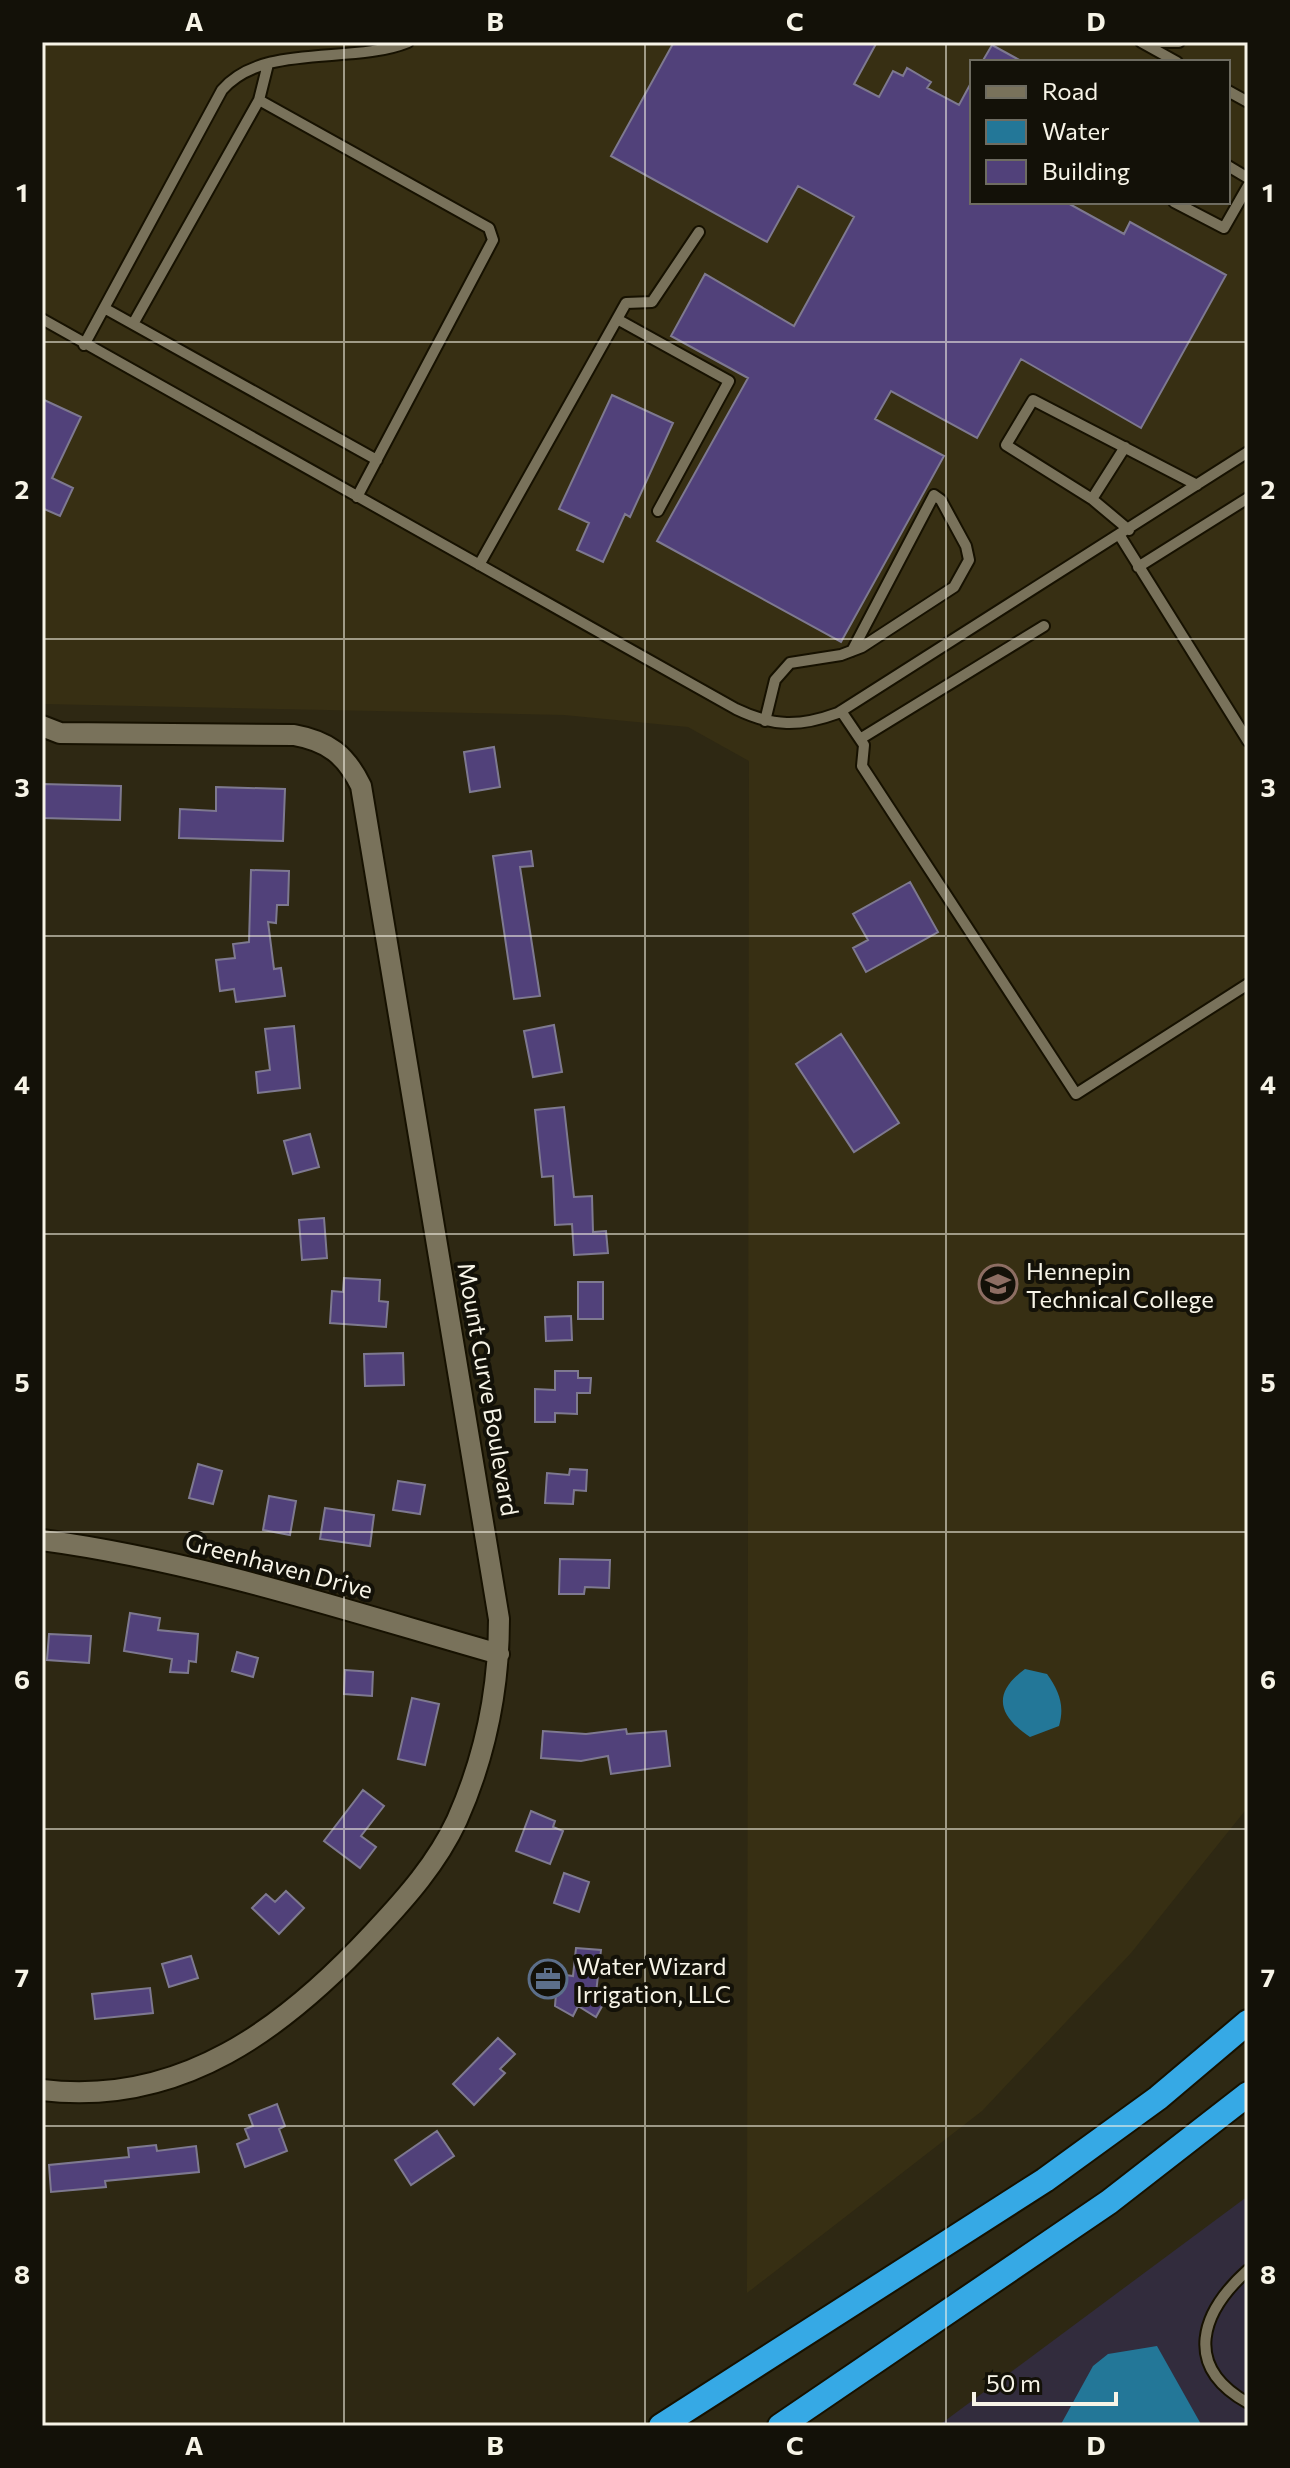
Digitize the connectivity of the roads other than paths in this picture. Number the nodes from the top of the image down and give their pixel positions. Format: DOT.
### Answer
graph roads {
  1 [pos="408,42"];
  2 [pos="1141,42"];
  3 [pos="1149,42"];
  4 [pos="1179,42"];
  5 [pos="1173,60"];
  6 [pos="268,64"];
  7 [pos="1230,92"];
  8 [pos="259,100"];
  9 [pos="1248,102"];
  10 [pos="1230,167"];
  11 [pos="1248,178"];
  12 [pos="1248,186"];
  13 [pos="1178,204"];
  14 [pos="699,232"];
  15 [pos="104,308"];
  16 [pos="42,319"];
  17 [pos="617,319"];
  18 [pos="133,324"];
  19 [pos="84,345"];
  20 [pos="1125,447"];
  21 [pos="1248,452"];
  22 [pos="377,460"];
  23 [pos="1197,485"];
  24 [pos="357,497"];
  25 [pos="1248,498"];
  26 [pos="1092,499"];
  27 [pos="658,511"];
  28 [pos="1124,533"];
  29 [pos="479,565"];
  30 [pos="1138,567"];
  31 [pos="1044,626"];
  32 [pos="852,651"];
  33 [pos="841,711"];
  34 [pos="765,721"];
  35 [pos="42,726"];
  36 [pos="860,739"];
  37 [pos="1248,741"];
  38 [pos="1248,984"];
  39 [pos="42,1540"];
  40 [pos="499,1654"];
  41 [pos="1248,2022"];
  42 [pos="42,2090"];
  43 [pos="1248,2094"];
  44 [pos="1248,2270"];
  45 [pos="1248,2403"];
  46 [pos="661,2426"];
  47 [pos="780,2426"];
  1 -- 6 [label="lane"];
  2 -- 5 [label="lane"];
  3 -- 4 [label="lane"];
  6 -- 8 [label="lane"];
  6 -- 15 [label="lane"];
  7 -- 9 [label="lane"];
  8 -- 18 [label="lane"];
  8 -- 22 [label="lane"];
  10 -- 11 [label="lane"];
  12 -- 13 [label="lane"];
  14 -- 17 [label="lane"];
  15 -- 18 [label="lane"];
  15 -- 19 [label="lane"];
  16 -- 19 [label="lane"];
  17 -- 27 [label="lane"];
  17 -- 29 [label="lane"];
  18 -- 22 [label="lane"];
  19 -- 24 [label="lane"];
  20 -- 23 [label="lane"];
  20 -- 26 [label="lane"];
  20 -- 26 [label="lane"];
  21 -- 23 [label="lane"];
  22 -- 24 [label="lane"];
  23 -- 28 [label="lane"];
  24 -- 29 [label="lane"];
  25 -- 30 [label="lane"];
  26 -- 28 [label="lane"];
  28 -- 30 [label="lane"];
  28 -- 33 [label="lane"];
  29 -- 34 [label="lane"];
  30 -- 37 [label="lane"];
  31 -- 36 [label="lane"];
  32 -- 32 [label="lane"];
  32 -- 34 [label="lane"];
  33 -- 34 [label="lane"];
  33 -- 36 [label="lane"];
  35 -- 40 [label="street, Mount Curve Boulevard"];
  36 -- 38 [label="lane"];
  39 -- 40 [label="street, Greenhaven Drive"];
  40 -- 42 [label="street, Mount Curve Boulevard"];
  41 -- 46 [label="highway"];
  43 -- 47 [label="highway"];
  44 -- 45 [label="lane"];
}
